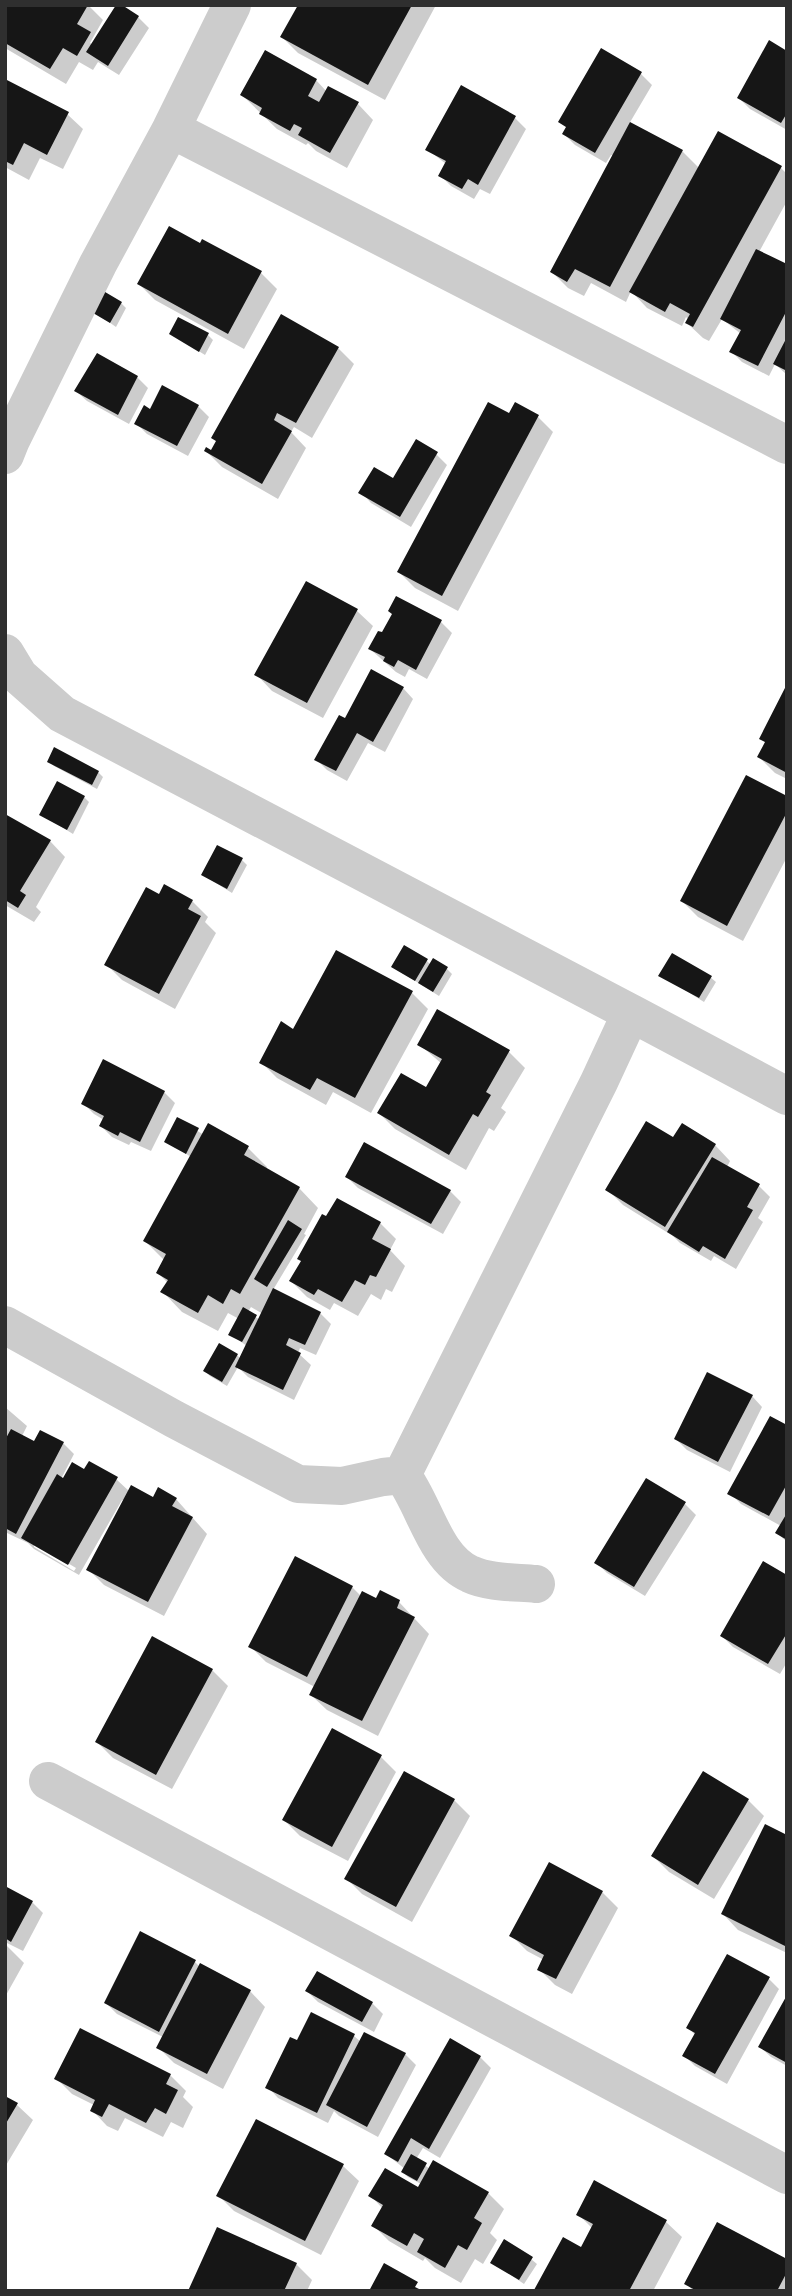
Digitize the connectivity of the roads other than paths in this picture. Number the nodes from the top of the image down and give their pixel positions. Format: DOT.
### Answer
graph roads {
  1 [pos="232,5"];
  2 [pos="172,129"];
  3 [pos="787,445"];
  4 [pos="5,455"];
  5 [pos="5,653"];
  6 [pos="631,1013"];
  7 [pos="787,1096"];
  8 [pos="5,1325"];
  9 [pos="402,1475"];
  10 [pos="536,1584"];
  11 [pos="48,1781"];
  12 [pos="787,2175"];
  1 -- 2 [label="street"];
  2 -- 3 [label="street"];
  2 -- 4 [label="street"];
  5 -- 6 [label="street"];
  6 -- 7 [label="street"];
  6 -- 9 [label="street"];
  8 -- 9 [label="street"];
  9 -- 10 [label="street"];
  11 -- 12 [label="street"];
}
